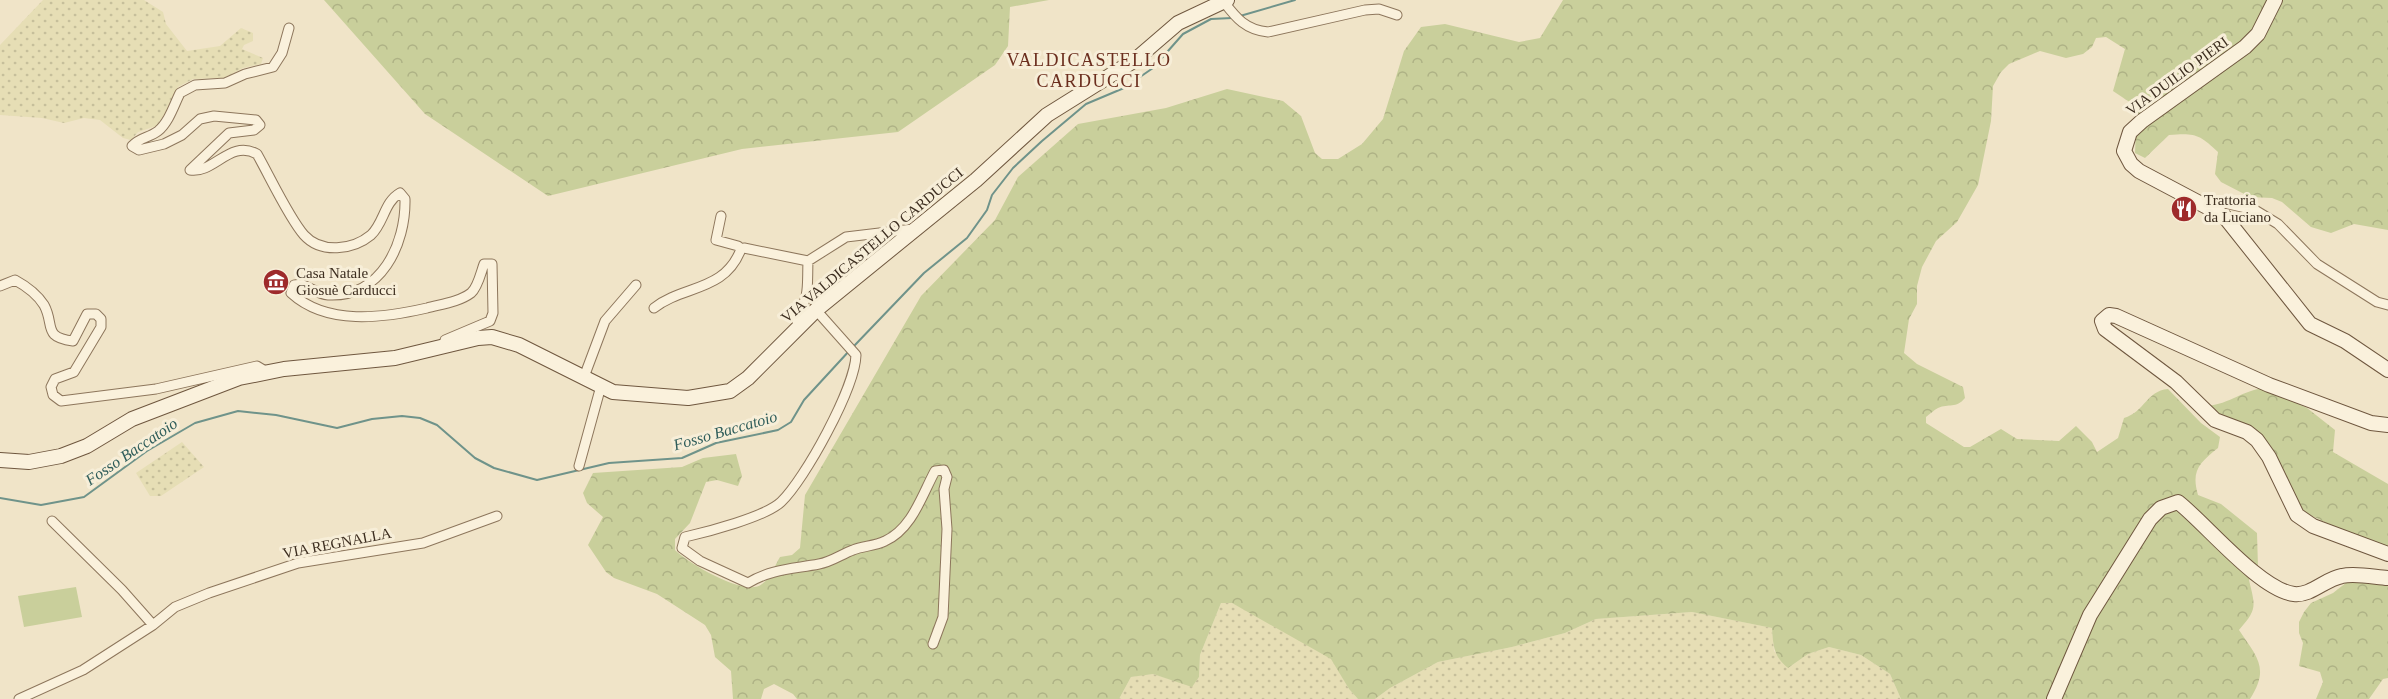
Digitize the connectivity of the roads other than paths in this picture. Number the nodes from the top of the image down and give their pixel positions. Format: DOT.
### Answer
graph roads {
  1 [pos="2275,0"];
  2 [pos="1228,5"];
  3 [pos="1397,15"];
  4 [pos="289,28"];
  5 [pos="2199,201"];
  6 [pos="721,216"];
  7 [pos="913,229"];
  8 [pos="741,249"];
  9 [pos="808,261"];
  10 [pos="636,285"];
  11 [pos="0,286"];
  12 [pos="2388,305"];
  13 [pos="654,309"];
  14 [pos="816,310"];
  15 [pos="800,325"];
  16 [pos="444,347"];
  17 [pos="2388,370"];
  18 [pos="267,372"];
  19 [pos="584,377"];
  20 [pos="601,386"];
  21 [pos="2388,425"];
  22 [pos="0,460"];
  23 [pos="579,466"];
  24 [pos="497,516"];
  25 [pos="52,521"];
  26 [pos="2388,554"];
  27 [pos="2388,578"];
  28 [pos="153,625"];
  29 [pos="933,644"];
  30 [pos="19,699"];
  31 [pos="2055,699"];
  1 -- 5 [label="street, VIA DUILIO PIERI"];
  2 -- 3 [label="street"];
  2 -- 7 [label="street, VIA VALDICASTELLO CARDUCCI"];
  4 -- 16 [label="street, VIA VALDICASTELLO CARDUCCI"];
  5 -- 12 [label="street"];
  5 -- 17 [label="street, VIA DUILIO PIERI"];
  6 -- 8 [label="street"];
  7 -- 9 [label="street"];
  7 -- 14 [label="street, VIA VALDICASTELLO CARDUCCI"];
  8 -- 9 [label="street"];
  8 -- 13 [label="street"];
  9 -- 15 [label="street"];
  10 -- 19 [label="street"];
  11 -- 18 [label="street"];
  14 -- 15 [label="street, VIA VALDICASTELLO CARDUCCI"];
  14 -- 29 [label="street"];
  15 -- 20 [label="street, VIA VALDICASTELLO CARDUCCI"];
  16 -- 18 [label="street, VIA VALDICASTELLO CARDUCCI"];
  16 -- 19 [label="street, VIA VALDICASTELLO CARDUCCI"];
  18 -- 22 [label="street, VIA VALDICASTELLO CARDUCCI"];
  19 -- 20 [label="street, VIA VALDICASTELLO CARDUCCI"];
  20 -- 23 [label="street"];
  21 -- 26 [label="street"];
  24 -- 28 [label="street, VIA REGNALLA"];
  25 -- 28 [label="street"];
  27 -- 31 [label="street"];
  28 -- 30 [label="street, VIA REGNALLA"];
}
